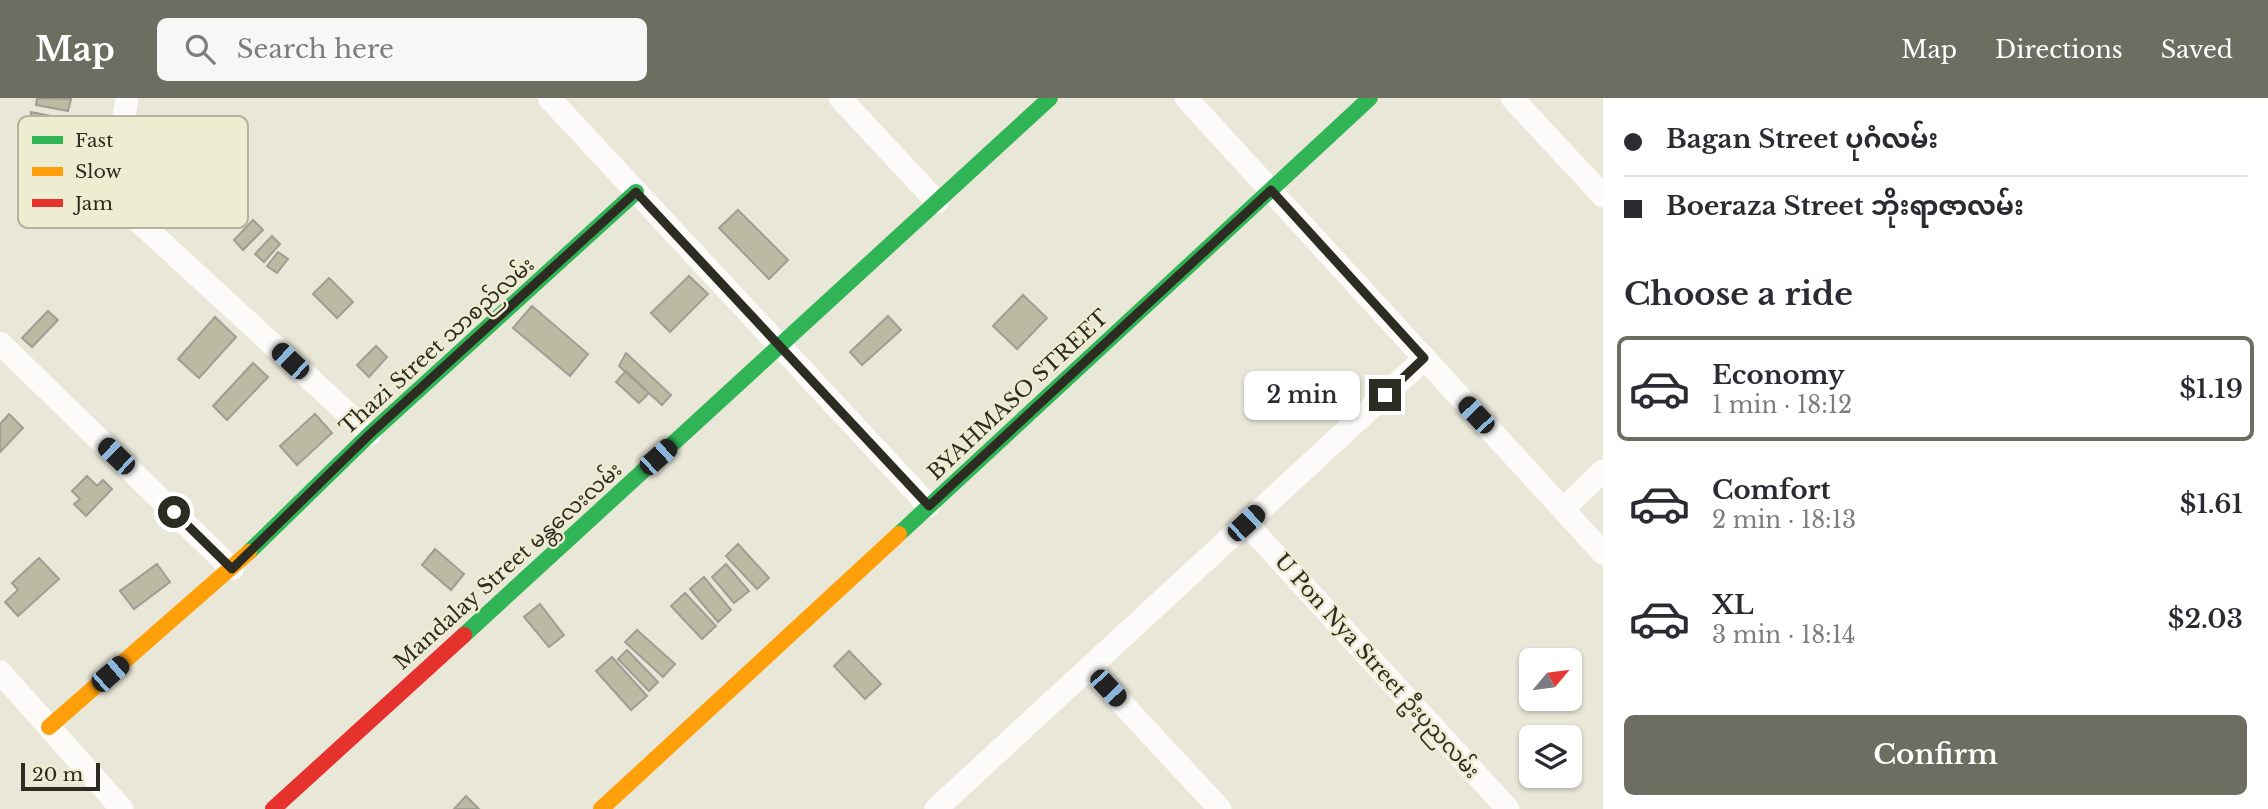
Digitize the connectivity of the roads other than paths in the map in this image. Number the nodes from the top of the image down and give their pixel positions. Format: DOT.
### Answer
graph roads {
  1 [pos="127,98"];
  2 [pos="548,98"];
  3 [pos="840,98"];
  4 [pos="1050,98"];
  5 [pos="1186,98"];
  6 [pos="1370,98"];
  7 [pos="1512,98"];
  8 [pos="124,116"];
  9 [pos="1271,190"];
  10 [pos="636,192"];
  11 [pos="1603,196"];
  12 [pos="937,202"];
  13 [pos="146,228"];
  14 [pos="0,343"];
  15 [pos="780,345"];
  16 [pos="1424,358"];
  17 [pos="370,434"];
  18 [pos="1603,471"];
  19 [pos="929,506"];
  20 [pos="1563,509"];
  21 [pos="1246,523"];
  22 [pos="1603,553"];
  23 [pos="232,569"];
  24 [pos="1089,668"];
  25 [pos="0,672"];
  26 [pos="49,727"];
  27 [pos="122,809"];
  28 [pos="273,809"];
  29 [pos="601,809"];
  30 [pos="936,809"];
  31 [pos="1220,809"];
  32 [pos="1507,809"];
  1 -- 8 [label="street"];
  2 -- 10 [label="street"];
  3 -- 12 [label="street"];
  4 -- 12 [label="street, Mandalay Street မန္တလေးလမ်း"];
  5 -- 9 [label="street"];
  6 -- 9 [label="street, BYAHMASO STREET"];
  7 -- 11 [label="street"];
  9 -- 16 [label="street"];
  9 -- 19 [label="street, BYAHMASO STREET"];
  10 -- 15 [label="street"];
  10 -- 17 [label="street, Thazi Street သာစည်လမ်း"];
  12 -- 15 [label="street, Mandalay Street မန္တလေးလမ်း"];
  13 -- 17 [label="street"];
  14 -- 23 [label="street"];
  15 -- 19 [label="street"];
  15 -- 28 [label="street, Mandalay Street မန္တလေးလမ်း"];
  16 -- 20 [label="street"];
  16 -- 21 [label="street"];
  17 -- 23 [label="street, Thazi Street သာစည်လမ်း"];
  18 -- 20 [label="street"];
  19 -- 29 [label="street, BYAHMASO STREET"];
  20 -- 22 [label="street"];
  21 -- 24 [label="street"];
  21 -- 32 [label="street, U Pon Nya Street ဦးပုညလမ်း"];
  23 -- 26 [label="street, Thazi Street သာစည်လမ်း"];
  24 -- 30 [label="street"];
  24 -- 31 [label="street"];
  25 -- 26 [label="street"];
  26 -- 27 [label="street"];
}
